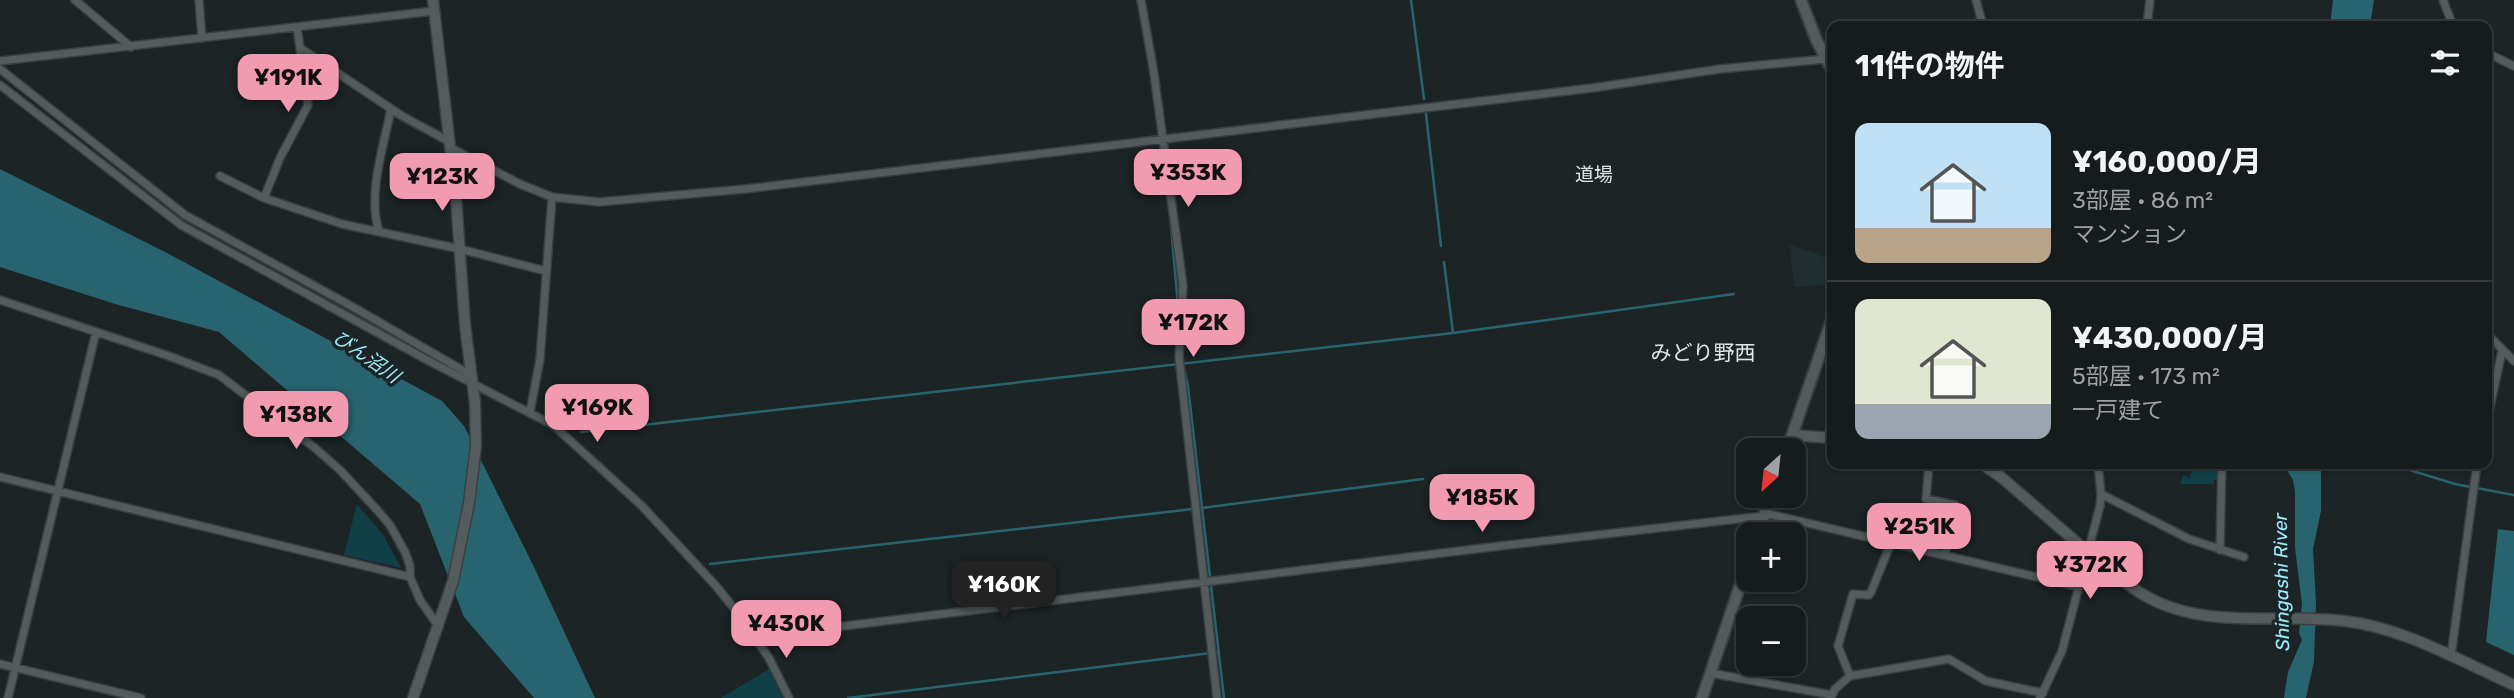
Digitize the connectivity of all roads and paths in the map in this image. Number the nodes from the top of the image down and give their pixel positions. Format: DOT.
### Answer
graph roads {
  1 [pos="75,0"];
  2 [pos="199,0"];
  3 [pos="1141,0"];
  4 [pos="1801,0"];
  5 [pos="1976,0"];
  6 [pos="2150,0"];
  7 [pos="2443,0"];
  8 [pos="434,5"];
  9 [pos="1982,21"];
  10 [pos="2148,21"];
  11 [pos="2451,21"];
  12 [pos="297,27"];
  13 [pos="202,38"];
  14 [pos="131,47"];
  15 [pos="300,48"];
  16 [pos="2492,55"];
  17 [pos="1826,59"];
  18 [pos="0,61"];
  19 [pos="2514,66"];
  20 [pos="0,69"];
  21 [pos="0,85"];
  22 [pos="391,109"];
  23 [pos="1162,138"];
  24 [pos="450,145"];
  25 [pos="220,176"];
  26 [pos="552,197"];
  27 [pos="264,198"];
  28 [pos="379,231"];
  29 [pos="460,248"];
  30 [pos="546,271"];
  31 [pos="0,300"];
  32 [pos="96,332"];
  33 [pos="1827,335"];
  34 [pos="2492,340"];
  35 [pos="2502,351"];
  36 [pos="2514,361"];
  37 [pos="472,379"];
  38 [pos="2492,388"];
  39 [pos="530,412"];
  40 [pos="1793,435"];
  41 [pos="1792,438"];
  42 [pos="1827,438"];
  43 [pos="1929,469"];
  44 [pos="1989,469"];
  45 [pos="2098,469"];
  46 [pos="2222,469"];
  47 [pos="2476,469"];
  48 [pos="0,477"];
  49 [pos="58,491"];
  50 [pos="2101,494"];
  51 [pos="1767,508"];
  52 [pos="1765,515"];
  53 [pos="1762,522"];
  54 [pos="1891,543"];
  55 [pos="2220,550"];
  56 [pos="2088,552"];
  57 [pos="1945,555"];
  58 [pos="2244,557"];
  59 [pos="410,577"];
  60 [pos="1203,583"];
  61 [pos="2079,587"];
  62 [pos="1738,592"];
  63 [pos="439,627"];
  64 [pos="754,637"];
  65 [pos="2451,656"];
  66 [pos="0,664"];
  67 [pos="16,667"];
  68 [pos="1710,674"];
  69 [pos="1850,676"];
  70 [pos="2514,685"];
  71 [pos="2042,696"];
  72 [pos="1832,697"];
  73 [pos="8,698"];
  74 [pos="141,698"];
  75 [pos="414,698"];
  76 [pos="789,698"];
  77 [pos="1217,698"];
  78 [pos="1702,698"];
  1 -- 14 [label="street"];
  2 -- 13 [label="street"];
  3 -- 23 [label="street"];
  4 -- 17 [label="main road"];
  5 -- 9 [label="street"];
  6 -- 10 [label="street"];
  7 -- 11 [label="street"];
  8 -- 12 [label="street"];
  8 -- 24 [label="street"];
  12 -- 13 [label="street"];
  12 -- 15 [label="street"];
  13 -- 14 [label="street"];
  14 -- 18 [label="street"];
  15 -- 22 [label="street"];
  15 -- 27 [label="street"];
  16 -- 19 [label="street"];
  17 -- 23 [label="street"];
  20 -- 37 [label="street"];
  21 -- 37 [label="street"];
  22 -- 24 [label="street"];
  22 -- 28 [label="street"];
  23 -- 26 [label="street"];
  23 -- 60 [label="street"];
  24 -- 26 [label="street"];
  24 -- 29 [label="street"];
  25 -- 27 [label="street"];
  26 -- 30 [label="street"];
  27 -- 28 [label="street"];
  28 -- 29 [label="street"];
  29 -- 30 [label="street"];
  29 -- 37 [label="street"];
  30 -- 39 [label="street"];
  31 -- 32 [label="street"];
  32 -- 49 [label="street"];
  32 -- 59 [label="street"];
  33 -- 40 [label="main road"];
  34 -- 35 [label="street"];
  35 -- 36 [label="street"];
  35 -- 38 [label="street"];
  37 -- 39 [label="street"];
  37 -- 63 [label="street"];
  39 -- 64 [label="street"];
  40 -- 41 [label="main road"];
  40 -- 42 [label="street"];
  43 -- 57 [label="street"];
  44 -- 56 [label="street"];
  45 -- 50 [label="street"];
  46 -- 55 [label="street"];
  47 -- 65 [label="street"];
  48 -- 49 [label="street"];
  49 -- 59 [label="street"];
  49 -- 67 [label="street"];
  50 -- 55 [label="street"];
  50 -- 56 [label="street"];
  51 -- 52 [label="main road"];
  52 -- 53 [label="main road"];
  52 -- 54 [label="street"];
  52 -- 60 [label="street"];
  54 -- 57 [label="street"];
  54 -- 69 [label="street"];
  55 -- 58 [label="street"];
  56 -- 61 [label="street"];
  56 -- 65 [label="street"];
  57 -- 61 [label="street"];
  59 -- 63 [label="street"];
  60 -- 64 [label="street"];
  60 -- 77 [label="street"];
  61 -- 71 [label="street"];
  62 -- 68 [label="main road"];
  63 -- 75 [label="street"];
  64 -- 76 [label="street"];
  65 -- 70 [label="street"];
  66 -- 67 [label="street"];
  67 -- 73 [label="street"];
  67 -- 74 [label="street"];
  68 -- 72 [label="street"];
  68 -- 78 [label="main road"];
  69 -- 71 [label="street"];
  69 -- 72 [label="street"];
}
